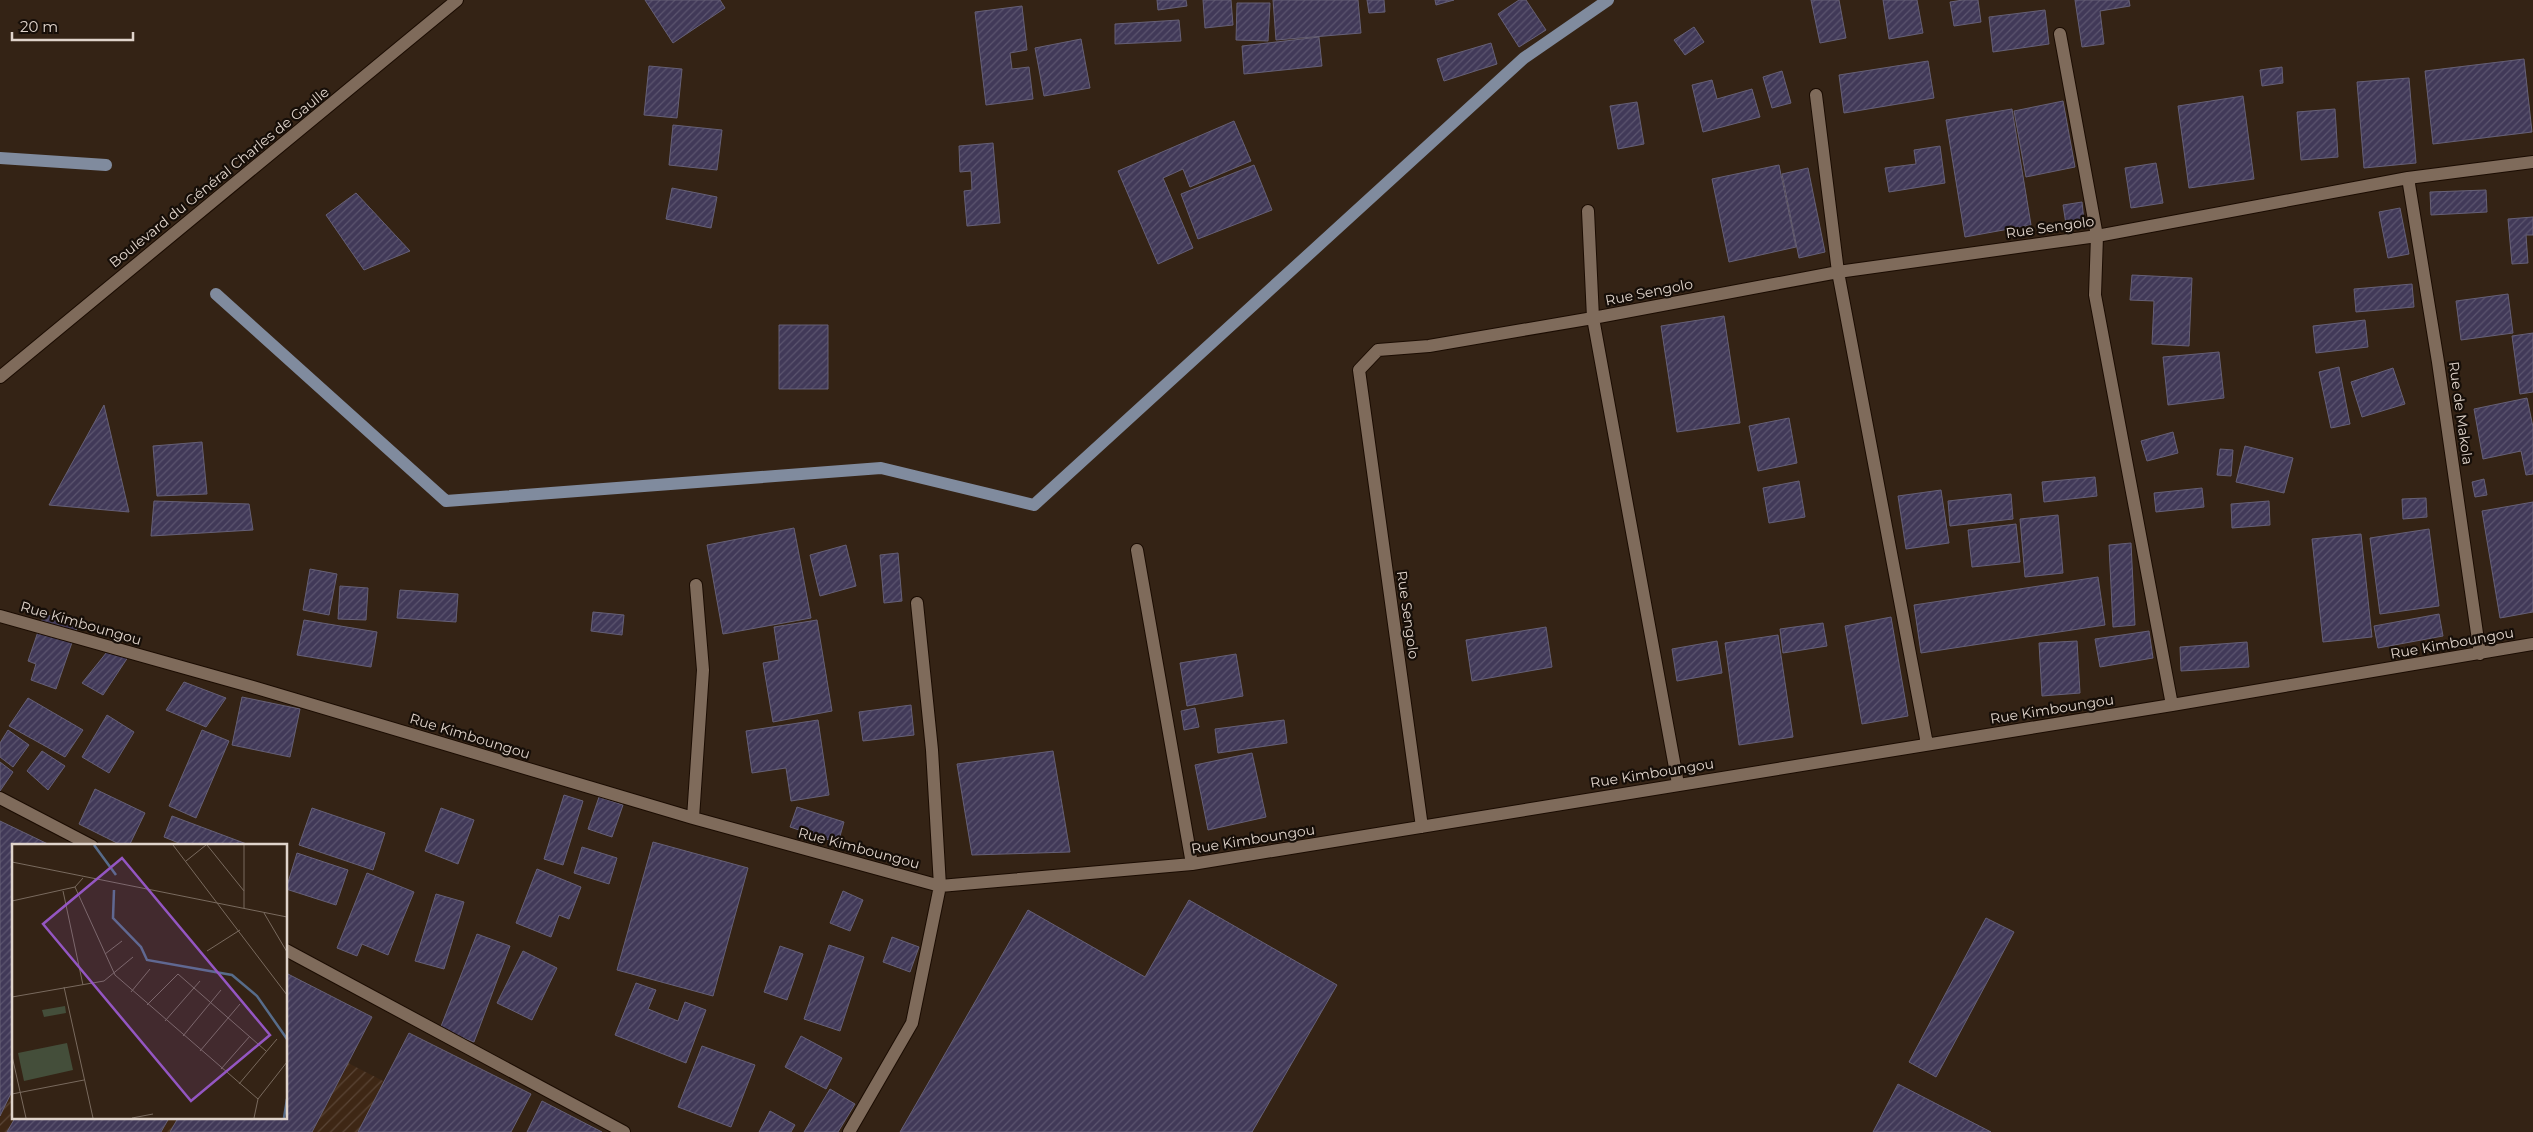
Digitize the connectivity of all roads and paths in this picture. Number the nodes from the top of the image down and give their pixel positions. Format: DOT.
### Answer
graph roads {
  1 [pos="458,0"];
  2 [pos="2060,34"];
  3 [pos="1816,95"];
  4 [pos="2533,162"];
  5 [pos="2408,178"];
  6 [pos="1588,211"];
  7 [pos="2097,236"];
  8 [pos="1838,272"];
  9 [pos="1593,318"];
  10 [pos="0,377"];
  11 [pos="1137,550"];
  12 [pos="696,585"];
  13 [pos="917,603"];
  14 [pos="0,616"];
  15 [pos="2533,644"];
  16 [pos="2480,654"];
  17 [pos="2172,705"];
  18 [pos="1927,744"];
  19 [pos="1678,784"];
  20 [pos="0,798"];
  21 [pos="693,818"];
  22 [pos="1422,827"];
  23 [pos="88,844"];
  24 [pos="1192,864"];
  25 [pos="940,886"];
  26 [pos="288,951"];
  27 [pos="624,1132"];
  28 [pos="849,1132"];
  1 -- 10 [label="street, Boulevard du Général Charles de Gaulle"];
  2 -- 7 [label="street"];
  3 -- 8 [label="street"];
  4 -- 5 [label="street, Rue Sengolo"];
  5 -- 7 [label="street, Rue Sengolo"];
  5 -- 16 [label="street, Rue de Makola"];
  6 -- 9 [label="street"];
  7 -- 8 [label="street, Rue Sengolo"];
  7 -- 17 [label="street"];
  8 -- 9 [label="street, Rue Sengolo"];
  8 -- 18 [label="street"];
  9 -- 19 [label="street"];
  9 -- 22 [label="street, Rue Sengolo"];
  11 -- 24 [label="street"];
  12 -- 21 [label="street"];
  13 -- 25 [label="street"];
  14 -- 21 [label="street, Rue Kimboungou"];
  15 -- 16 [label="street, Rue Kimboungou"];
  16 -- 17 [label="street, Rue Kimboungou"];
  17 -- 18 [label="street, Rue Kimboungou"];
  18 -- 19 [label="street, Rue Kimboungou"];
  19 -- 22 [label="street, Rue Kimboungou"];
  20 -- 23 [label="street"];
  21 -- 25 [label="street, Rue Kimboungou"];
  22 -- 24 [label="street, Rue Kimboungou"];
  24 -- 25 [label="street, Rue Kimboungou"];
  25 -- 28 [label="street"];
  26 -- 27 [label="street"];
}
